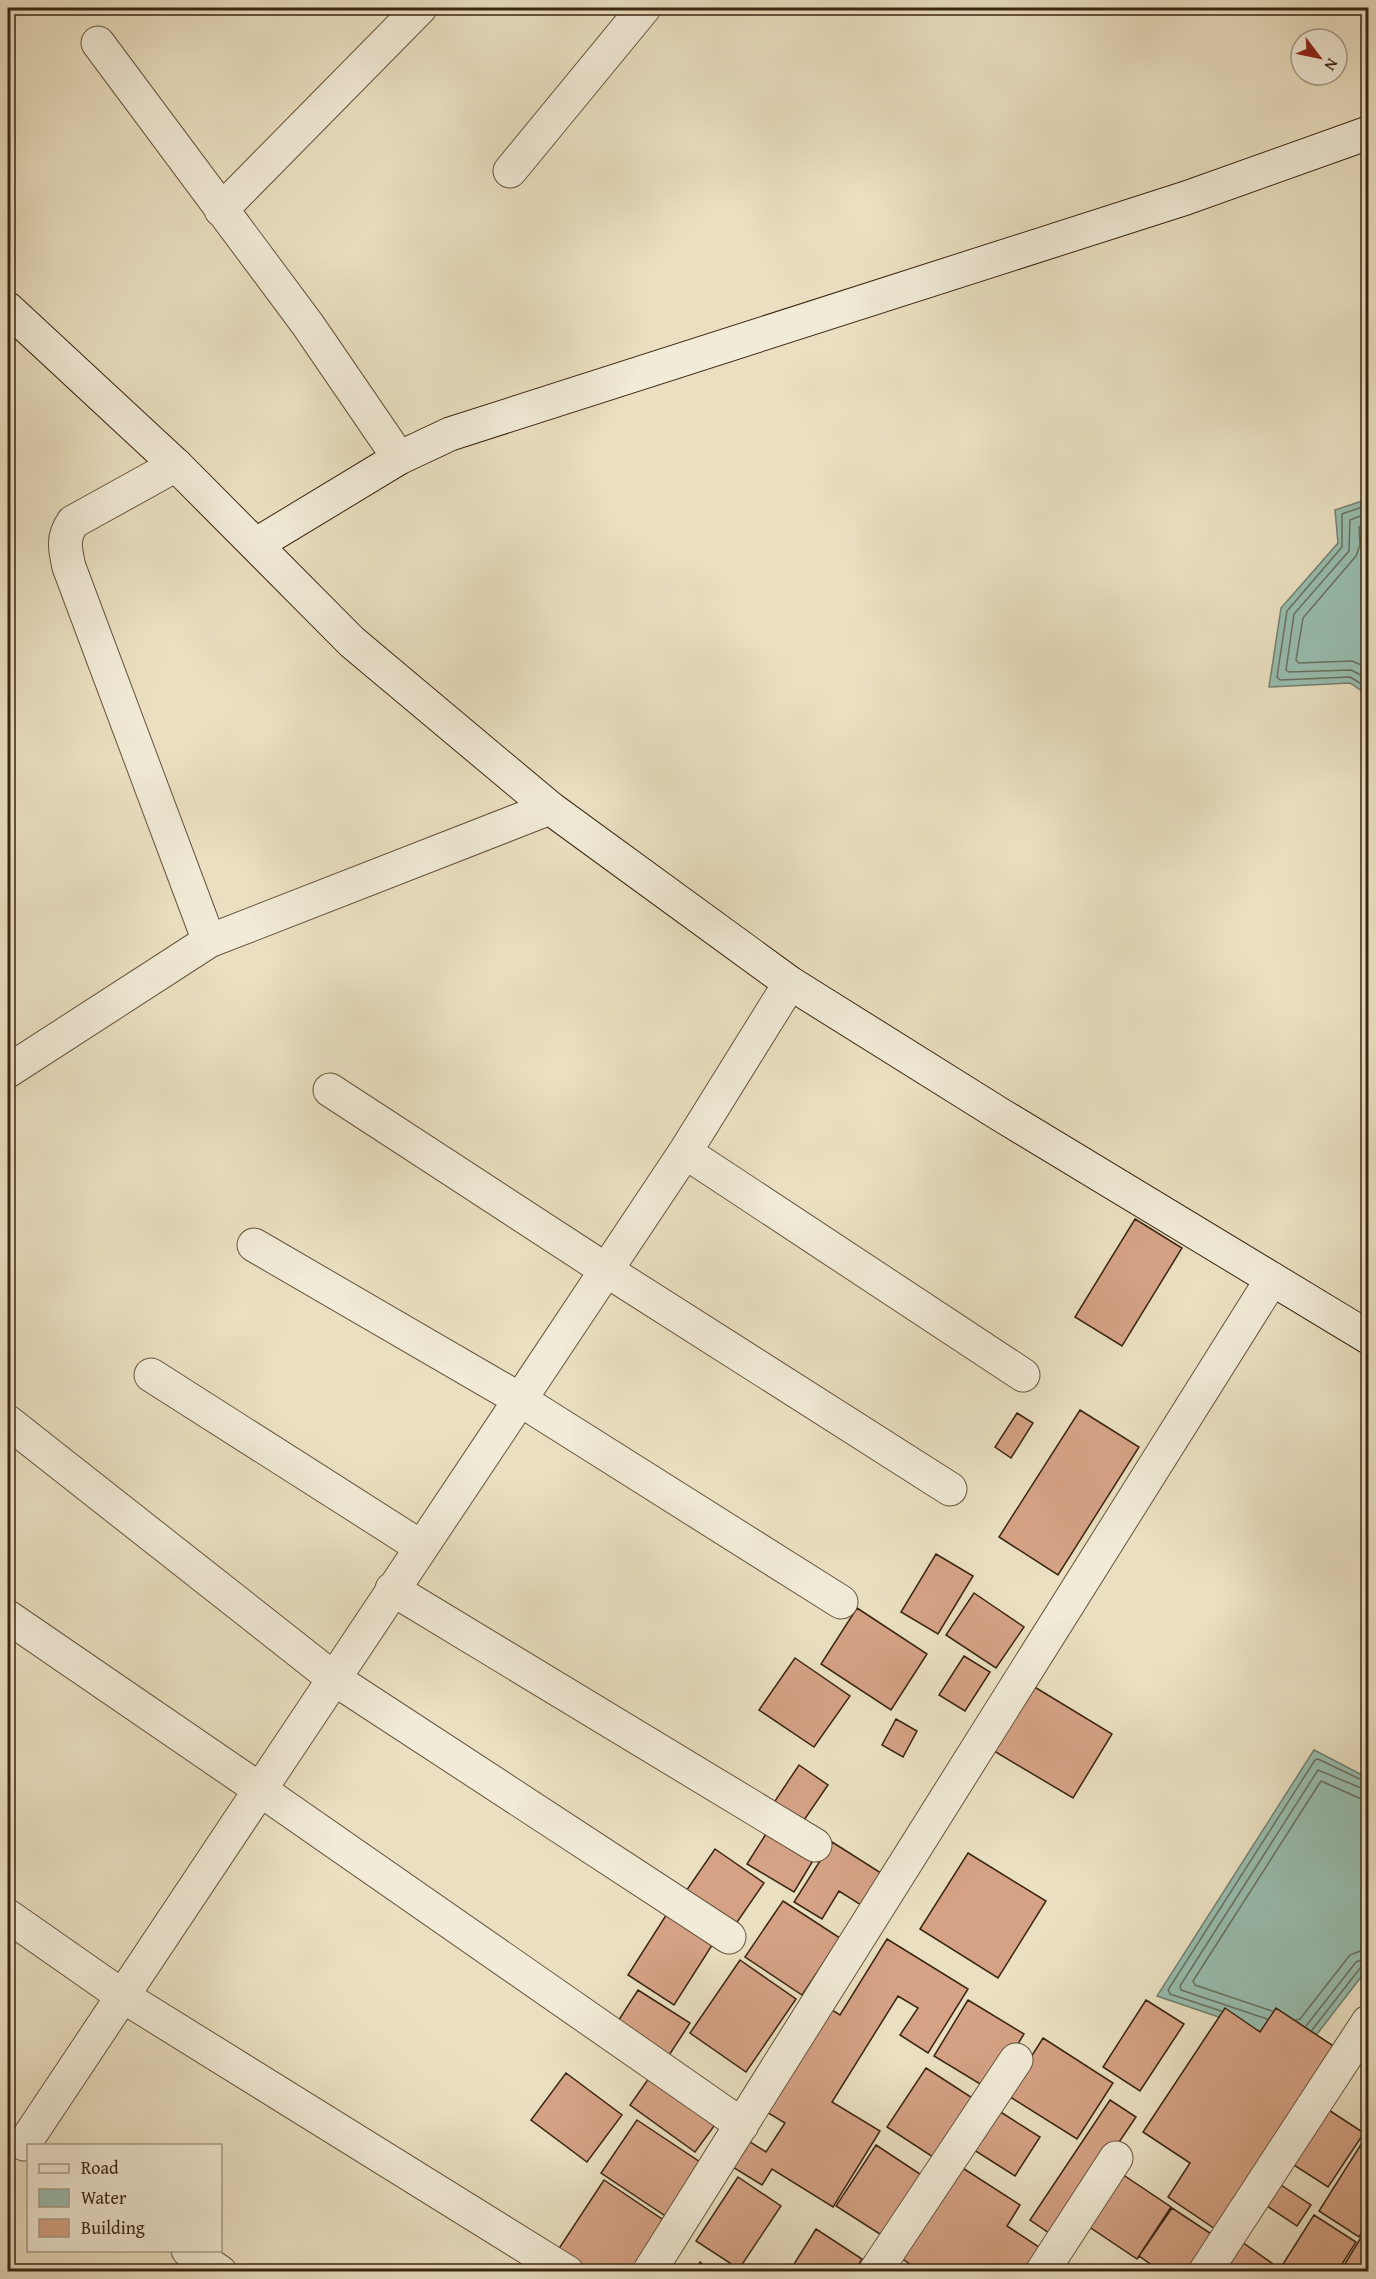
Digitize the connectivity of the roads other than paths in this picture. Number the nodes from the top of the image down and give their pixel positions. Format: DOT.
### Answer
graph roads {
  1 [pos="420,8"];
  2 [pos="644,8"];
  3 [pos="98,43"];
  4 [pos="1368,133"];
  5 [pos="510,171"];
  6 [pos="221,210"];
  7 [pos="8,309"];
  8 [pos="399,458"];
  9 [pos="176,465"];
  10 [pos="257,544"];
  11 [pos="550,808"];
  12 [pos="209,941"];
  13 [pos="790,983"];
  14 [pos="8,1071"];
  15 [pos="330,1090"];
  16 [pos="685,1152"];
  17 [pos="254,1245"];
  18 [pos="606,1270"];
  19 [pos="1272,1280"];
  20 [pos="1368,1337"];
  21 [pos="151,1375"];
  22 [pos="1023,1375"];
  23 [pos="519,1399"];
  24 [pos="8,1422"];
  25 [pos="950,1489"];
  26 [pos="421,1547"];
  27 [pos="392,1589"];
  28 [pos="841,1602"];
  29 [pos="8,1617"];
  30 [pos="333,1678"];
  31 [pos="260,1788"];
  32 [pos="815,1845"];
  33 [pos="8,1916"];
  34 [pos="729,1937"];
  35 [pos="121,1995"];
  36 [pos="1368,2022"];
  37 [pos="1016,2061"];
  38 [pos="742,2125"];
  39 [pos="20,2141"];
  40 [pos="1116,2158"];
  41 [pos="191,2252"];
  42 [pos="220,2271"];
  43 [pos="567,2271"];
  44 [pos="649,2271"];
  45 [pos="875,2271"];
  46 [pos="1041,2271"];
  47 [pos="1204,2271"];
  1 -- 6 [label="street"];
  2 -- 5 [label="street"];
  3 -- 6 [label="street"];
  4 -- 8 [label="street"];
  6 -- 8 [label="street"];
  7 -- 9 [label="street"];
  8 -- 10 [label="street"];
  9 -- 10 [label="street"];
  9 -- 12 [label="street"];
  10 -- 11 [label="street"];
  11 -- 12 [label="street"];
  11 -- 13 [label="street"];
  12 -- 14 [label="street"];
  13 -- 16 [label="street"];
  13 -- 19 [label="street"];
  15 -- 18 [label="street"];
  16 -- 18 [label="street"];
  16 -- 22 [label="street"];
  17 -- 23 [label="street"];
  18 -- 23 [label="street"];
  18 -- 25 [label="street"];
  19 -- 20 [label="street"];
  19 -- 38 [label="street"];
  21 -- 26 [label="street"];
  23 -- 26 [label="street"];
  23 -- 28 [label="street"];
  24 -- 30 [label="street"];
  26 -- 27 [label="street"];
  27 -- 30 [label="street"];
  27 -- 32 [label="street"];
  29 -- 31 [label="street"];
  30 -- 31 [label="street"];
  30 -- 34 [label="street"];
  31 -- 35 [label="street"];
  31 -- 38 [label="street"];
  33 -- 35 [label="street"];
  35 -- 39 [label="street"];
  35 -- 43 [label="street"];
  36 -- 47 [label="street"];
  37 -- 45 [label="street"];
  38 -- 44 [label="street"];
  40 -- 46 [label="street"];
  41 -- 42 [label="street"];
}
